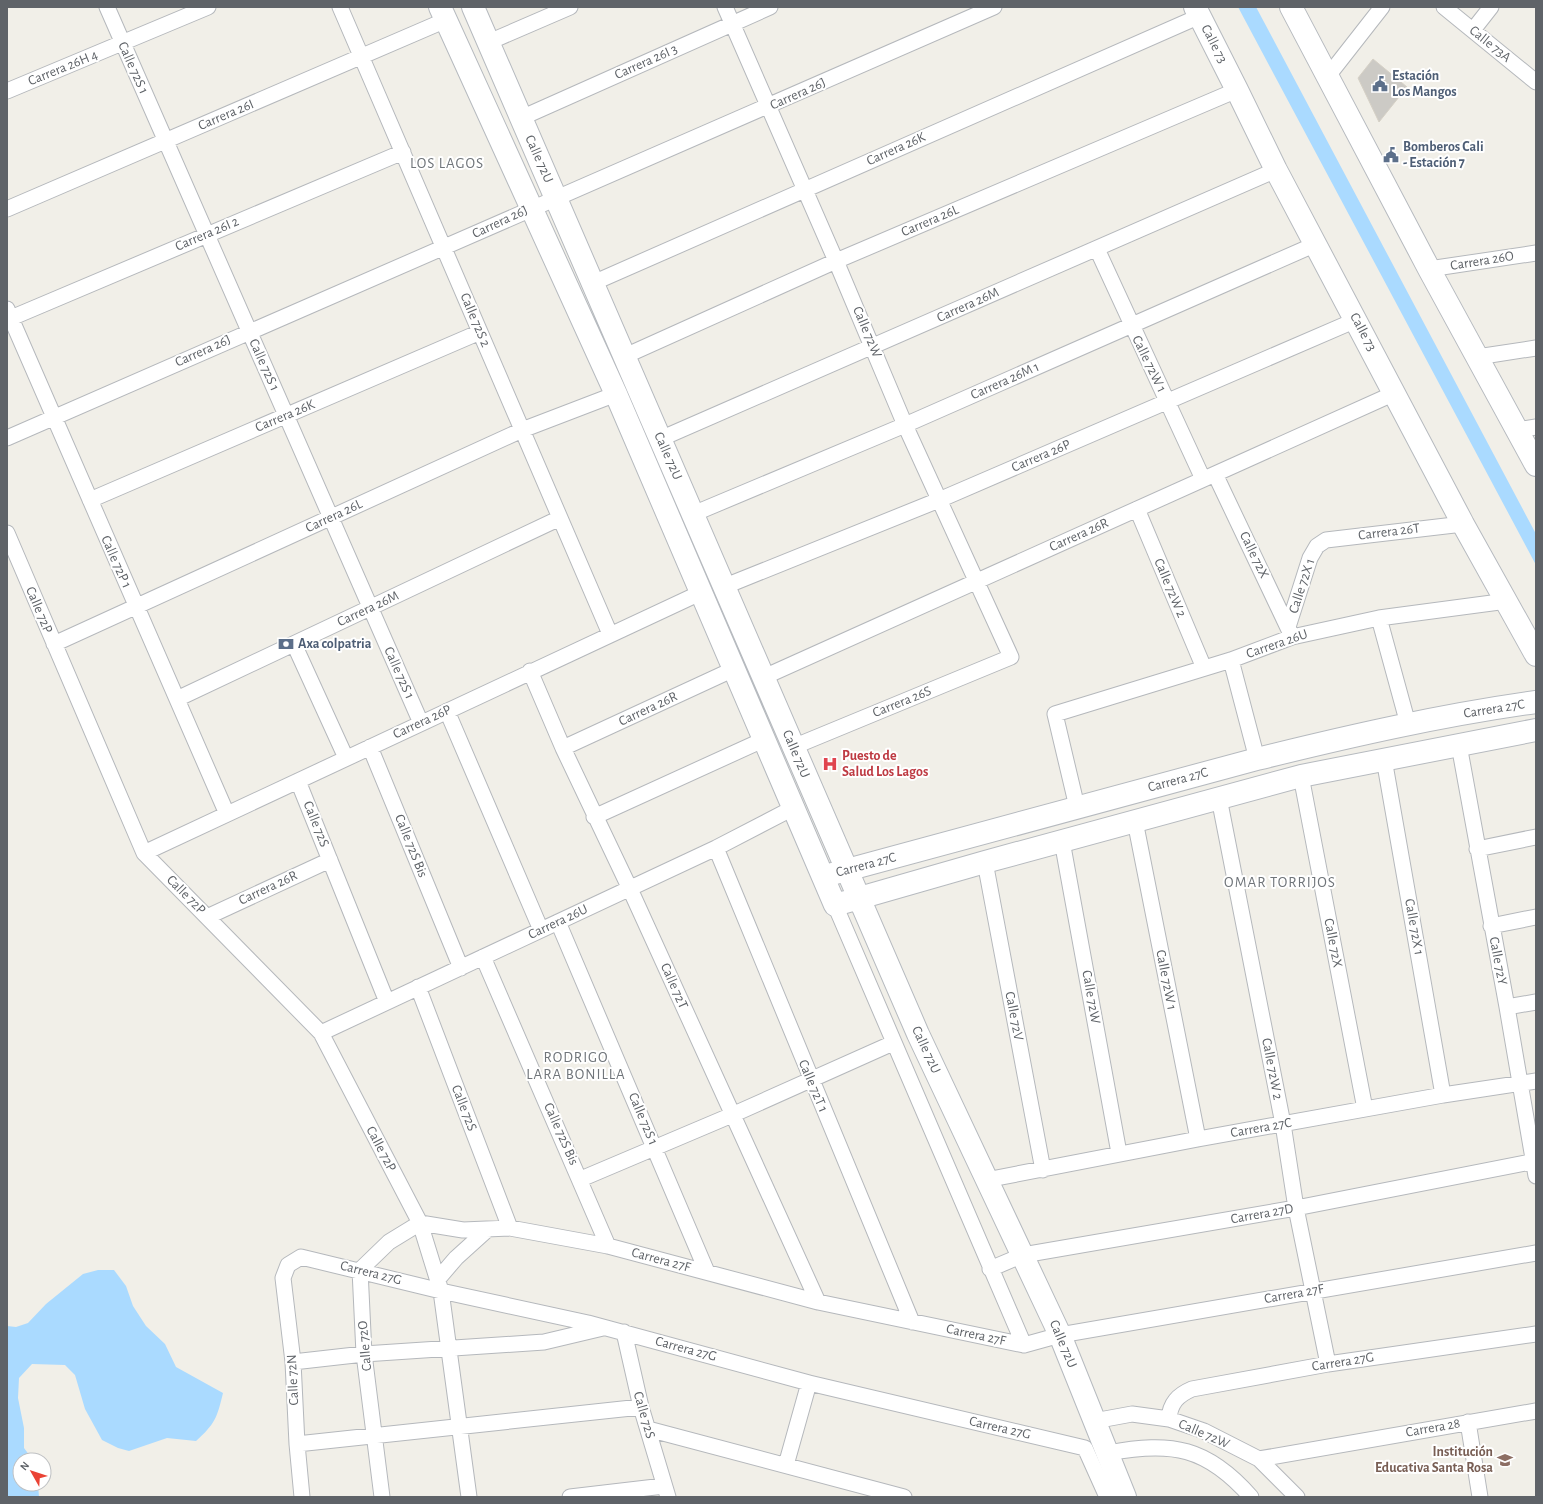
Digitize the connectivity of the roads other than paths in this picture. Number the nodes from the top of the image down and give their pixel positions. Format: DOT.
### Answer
graph roads {
  1 [pos="106,7"];
  2 [pos="208,7"];
  3 [pos="340,7"];
  4 [pos="473,7"];
  5 [pos="570,7"];
  6 [pos="725,7"];
  7 [pos="770,7"];
  8 [pos="994,7"];
  9 [pos="1291,7"];
  10 [pos="1382,7"];
  11 [pos="1444,7"];
  12 [pos="1491,7"];
  13 [pos="1197,12"];
  14 [pos="443,14"];
  15 [pos="732,24"];
  16 [pos="1473,30"];
  17 [pos="489,42"];
  18 [pos="122,44"];
  19 [pos="362,56"];
  20 [pos="1328,76"];
  21 [pos="1536,82"];
  22 [pos="1238,90"];
  23 [pos="7,92"];
  24 [pos="769,107"];
  25 [pos="521,118"];
  26 [pos="166,141"];
  27 [pos="403,152"];
  28 [pos="1276,170"];
  29 [pos="803,190"];
  30 [pos="556,197"];
  31 [pos="531,208"];
  32 [pos="7,209"];
  33 [pos="207,234"];
  34 [pos="1316,244"];
  35 [pos="444,248"];
  36 [pos="1096,249"];
  37 [pos="1536,253"];
  38 [pos="836,261"];
  39 [pos="1429,269"];
  40 [pos="593,283"];
  41 [pos="9,313"];
  42 [pos="1356,320"];
  43 [pos="1131,326"];
  44 [pos="250,331"];
  45 [pos="480,332"];
  46 [pos="873,346"];
  47 [pos="1536,348"];
  48 [pos="625,356"];
  49 [pos="1478,357"];
  50 [pos="1395,393"];
  51 [pos="616,394"];
  52 [pos="1168,402"];
  53 [pos="286,415"];
  54 [pos="53,417"];
  55 [pos="905,425"];
  56 [pos="1527,428"];
  57 [pos="522,430"];
  58 [pos="7,438"];
  59 [pos="660,439"];
  60 [pos="1536,465"];
  61 [pos="1209,477"];
  62 [pos="90,500"];
  63 [pos="939,500"];
  64 [pos="1137,509"];
  65 [pos="693,514"];
  66 [pos="331,517"];
  67 [pos="560,518"];
  68 [pos="1463,524"];
  69 [pos="7,533"];
  70 [pos="1317,546"];
  71 [pos="976,582"];
  72 [pos="724,587"];
  73 [pos="700,593"];
  74 [pos="1507,601"];
  75 [pos="136,606"];
  76 [pos="370,608"];
  77 [pos="1379,618"];
  78 [pos="1290,632"];
  79 [pos="610,634"];
  80 [pos="54,644"];
  81 [pos="294,644"];
  82 [pos="1536,655"];
  83 [pos="1010,657"];
  84 [pos="1231,660"];
  85 [pos="1204,668"];
  86 [pos="734,670"];
  87 [pos="530,671"];
  88 [pos="764,677"];
  89 [pos="177,699"];
  90 [pos="1536,702"];
  91 [pos="447,711"];
  92 [pos="421,723"];
  93 [pos="1408,724"];
  94 [pos="1536,730"];
  95 [pos="765,739"];
  96 [pos="1459,745"];
  97 [pos="793,746"];
  98 [pos="370,747"];
  99 [pos="562,748"];
  100 [pos="346,758"];
  101 [pos="1258,759"];
  102 [pos="1384,759"];
  103 [pos="1301,776"];
  104 [pos="298,781"];
  105 [pos="1219,798"];
  106 [pos="795,807"];
  107 [pos="1077,807"];
  108 [pos="227,814"];
  109 [pos="594,817"];
  110 [pos="1135,821"];
  111 [pos="1536,837"];
  112 [pos="1062,841"];
  113 [pos="716,848"];
  114 [pos="1477,850"];
  115 [pos="144,853"];
  116 [pos="330,860"];
  117 [pos="985,862"];
  118 [pos="846,870"];
  119 [pos="824,876"];
  120 [pos="630,888"];
  121 [pos="860,897"];
  122 [pos="836,905"];
  123 [pos="207,916"];
  124 [pos="1536,917"];
  125 [pos="558,922"];
  126 [pos="1491,926"];
  127 [pos="541,930"];
  128 [pos="483,957"];
  129 [pos="461,968"];
  130 [pos="418,988"];
  131 [pos="387,1002"];
  132 [pos="1536,1002"];
  133 [pos="1507,1007"];
  134 [pos="320,1033"];
  135 [pos="893,1043"];
  136 [pos="811,1080"];
  137 [pos="1536,1081"];
  138 [pos="1520,1084"];
  139 [pos="1443,1095"];
  140 [pos="1365,1109"];
  141 [pos="732,1115"];
  142 [pos="1283,1124"];
  143 [pos="1198,1139"];
  144 [pos="655,1147"];
  145 [pos="1119,1153"];
  146 [pos="1535,1161"];
  147 [pos="1043,1170"];
  148 [pos="1536,1176"];
  149 [pos="581,1179"];
  150 [pos="986,1180"];
  151 [pos="1296,1208"];
  152 [pos="420,1223"];
  153 [pos="510,1228"];
  154 [pos="487,1230"];
  155 [pos="608,1246"];
  156 [pos="1536,1252"];
  157 [pos="1023,1256"];
  158 [pos="288,1265"];
  159 [pos="990,1269"];
  160 [pos="360,1270"];
  161 [pos="708,1272"];
  162 [pos="439,1285"];
  163 [pos="1312,1290"];
  164 [pos="818,1302"];
  165 [pos="912,1322"];
  166 [pos="606,1328"];
  167 [pos="624,1332"];
  168 [pos="1536,1334"];
  169 [pos="1060,1335"];
  170 [pos="1024,1345"];
  171 [pos="449,1349"];
  172 [pos="364,1354"];
  173 [pos="293,1362"];
  174 [pos="1328,1364"];
  175 [pos="809,1383"];
  176 [pos="641,1407"];
  177 [pos="1536,1411"];
  178 [pos="1169,1419"];
  179 [pos="1094,1421"];
  180 [pos="1468,1422"];
  181 [pos="459,1426"];
  182 [pos="648,1429"];
  183 [pos="375,1435"];
  184 [pos="297,1444"];
  185 [pos="1108,1453"];
  186 [pos="1259,1458"];
  187 [pos="786,1466"];
  188 [pos="666,1492"];
  189 [pos="302,1497"];
  190 [pos="382,1497"];
  191 [pos="469,1497"];
  192 [pos="570,1497"];
  193 [pos="904,1497"];
  194 [pos="1107,1497"];
  195 [pos="1125,1497"];
  196 [pos="1251,1497"];
  197 [pos="1297,1497"];
  198 [pos="1480,1497"];
  1 -- 18 [label="street, Calle 72S 1"];
  2 -- 18 [label="street, Carrera 26H 4"];
  3 -- 19 [label="street, Calle 72S 2"];
  4 -- 17 [label="street, Calle 72U"];
  5 -- 17 [label="street"];
  6 -- 15 [label="street, Calle 72W"];
  7 -- 15 [label="street, Carrera 26I 3"];
  8 -- 24 [label="street, Carrera 26J"];
  9 -- 20 [label="street"];
  10 -- 20 [label="street"];
  11 -- 16 [label="street, Calle 73A"];
  12 -- 16 [label="street"];
  13 -- 22 [label="street, Calle 73"];
  13 -- 29 [label="street, Carrera 26K"];
  14 -- 19 [label="street, Carrera 26I"];
  14 -- 31 [label="street, Calle 72U"];
  15 -- 24 [label="street, Calle 72W"];
  15 -- 25 [label="street, Carrera 26I 3"];
  16 -- 21 [label="street, Calle 73A"];
  17 -- 25 [label="street, Calle 72U"];
  18 -- 23 [label="street, Carrera 26H 4"];
  18 -- 26 [label="street, Calle 72S 1"];
  19 -- 26 [label="street, Carrera 26I"];
  19 -- 27 [label="street, Calle 72S 2"];
  20 -- 39 [label="street"];
  22 -- 28 [label="street, Calle 73"];
  22 -- 38 [label="street, Carrera 26L"];
  24 -- 29 [label="street, Calle 72W"];
  24 -- 30 [label="street, Carrera 26J"];
  25 -- 30 [label="street, Calle 72U"];
  26 -- 32 [label="street, Carrera 26I"];
  26 -- 33 [label="street, Calle 72S 1"];
  27 -- 33 [label="street, Carrera 26I 2"];
  27 -- 35 [label="street, Calle 72S 2"];
  28 -- 34 [label="street, Calle 73"];
  28 -- 36 [label="street, Carrera 26M"];
  29 -- 38 [label="street, Calle 72W"];
  29 -- 40 [label="street, Carrera 26K"];
  30 -- 31 [label="street, Carrera 26J"];
  30 -- 40 [label="street, Calle 72U"];
  31 -- 35 [label="street, Carrera 26J"];
  31 -- 51 [label="street, Calle 72U"];
  33 -- 41 [label="street, Carrera 26I 2"];
  33 -- 44 [label="street, Calle 72S 1"];
  34 -- 42 [label="street, Calle 73"];
  34 -- 43 [label="street, Carrera 26M 1"];
  35 -- 44 [label="street, Carrera 26J"];
  35 -- 45 [label="street, Calle 72S 2"];
  36 -- 43 [label="street, Calle 72W 1"];
  36 -- 46 [label="street, Carrera 26M"];
  37 -- 39 [label="street, Carrera 26O"];
  38 -- 46 [label="street, Calle 72W"];
  38 -- 48 [label="street, Carrera 26L"];
  39 -- 49 [label="street"];
  40 -- 48 [label="street, Calle 72U"];
  41 -- 54 [label="street, Calle 72P 1"];
  42 -- 50 [label="street, Calle 73"];
  42 -- 52 [label="street, Carrera 26P"];
  43 -- 52 [label="street, Calle 72W 1"];
  43 -- 55 [label="street, Carrera 26M 1"];
  44 -- 53 [label="street, Calle 72S 1"];
  44 -- 54 [label="street, Carrera 26J"];
  45 -- 53 [label="street, Carrera 26K"];
  45 -- 57 [label="street, Calle 72S 2"];
  46 -- 55 [label="street, Calle 72W"];
  46 -- 59 [label="street, Carrera 26M"];
  47 -- 49 [label="street"];
  48 -- 59 [label="street, Calle 72U"];
  49 -- 56 [label="street"];
  50 -- 61 [label="street, Carrera 26R"];
  50 -- 68 [label="street, Calle 73"];
  51 -- 57 [label="street, Carrera 26L"];
  51 -- 73 [label="street, Calle 72U"];
  52 -- 61 [label="street, Calle 72W 1"];
  52 -- 63 [label="street, Carrera 26P"];
  53 -- 62 [label="street, Carrera 26K"];
  53 -- 66 [label="street, Calle 72S 1"];
  54 -- 58 [label="street, Carrera 26J"];
  54 -- 62 [label="street, Calle 72P 1"];
  55 -- 63 [label="street, Calle 72W"];
  55 -- 65 [label="street, Carrera 26M 1"];
  56 -- 60 [label="street"];
  57 -- 66 [label="street, Carrera 26L"];
  57 -- 67 [label="street, Calle 72S 2"];
  59 -- 65 [label="street, Calle 72U"];
  61 -- 64 [label="street, Carrera 26R"];
  61 -- 78 [label="street, Calle 72X"];
  62 -- 75 [label="street, Calle 72P 1"];
  63 -- 71 [label="street, Calle 72W"];
  63 -- 72 [label="street, Carrera 26P"];
  64 -- 71 [label="street, Carrera 26R"];
  64 -- 85 [label="street, Calle 72W 2"];
  65 -- 72 [label="street, Calle 72U"];
  66 -- 75 [label="street, Carrera 26L"];
  66 -- 76 [label="street, Calle 72S 1"];
  67 -- 76 [label="street, Carrera 26M"];
  67 -- 79 [label="street, Calle 72S 2"];
  68 -- 70 [label="street, Carrera 26T"];
  68 -- 74 [label="street, Calle 73"];
  69 -- 80 [label="street, Calle 72P"];
  70 -- 78 [label="street, Calle 72X 1"];
  71 -- 83 [label="street, Calle 72W"];
  71 -- 88 [label="street, Carrera 26R"];
  72 -- 88 [label="street, Calle 72U"];
  73 -- 79 [label="street, Carrera 26P"];
  73 -- 86 [label="street, Calle 72U"];
  74 -- 77 [label="street, Carrera 26U"];
  74 -- 82 [label="street, Calle 73"];
  75 -- 80 [label="street, Carrera 26L"];
  75 -- 89 [label="street, Calle 72P 1"];
  76 -- 81 [label="street, Carrera 26M"];
  76 -- 92 [label="street, Calle 72S 1"];
  77 -- 78 [label="street, Carrera 26U"];
  77 -- 93 [label="street"];
  78 -- 84 [label="street, Carrera 26U"];
  79 -- 87 [label="street, Carrera 26P"];
  80 -- 115 [label="street, Calle 72P"];
  81 -- 89 [label="street, Carrera 26M"];
  81 -- 100 [label="street"];
  83 -- 97 [label="street, Carrera 26S"];
  84 -- 85 [label="street, Carrera 26U"];
  84 -- 101 [label="street"];
  85 -- 107 [label="street, Carrera 26U"];
  86 -- 95 [label="street, Calle 72U"];
  86 -- 99 [label="street, Carrera 26R"];
  87 -- 91 [label="street, Carrera 26P"];
  87 -- 99 [label="street, Calle 72T"];
  88 -- 97 [label="street, Calle 72U"];
  89 -- 108 [label="street, Calle 72P 1"];
  90 -- 93 [label="street, Carrera 27C"];
  91 -- 92 [label="street, Carrera 26P"];
  91 -- 127 [label="street"];
  92 -- 98 [label="street, Carrera 26P"];
  93 -- 101 [label="street, Carrera 27C"];
  94 -- 96 [label="street, Carrera 27C"];
  95 -- 106 [label="street, Calle 72U"];
  95 -- 109 [label="street"];
  96 -- 102 [label="street, Carrera 27C"];
  96 -- 114 [label="street, Calle 72Y"];
  97 -- 118 [label="street, Calle 72U"];
  98 -- 100 [label="street, Carrera 26P"];
  98 -- 129 [label="street, Calle 72S Bis"];
  99 -- 109 [label="street, Calle 72T"];
  100 -- 104 [label="street, Carrera 26P"];
  101 -- 107 [label="street, Carrera 27C"];
  102 -- 103 [label="street, Carrera 27C"];
  102 -- 139 [label="street, Calle 72X 1"];
  103 -- 105 [label="street, Carrera 27C"];
  103 -- 140 [label="street, Calle 72X"];
  104 -- 108 [label="street, Carrera 26P"];
  104 -- 116 [label="street, Calle 72S"];
  105 -- 110 [label="street, Carrera 27C"];
  105 -- 142 [label="street, Calle 72W 2"];
  106 -- 113 [label="street, Carrera 26U"];
  106 -- 119 [label="street, Calle 72U"];
  107 -- 118 [label="street, Carrera 27C"];
  108 -- 115 [label="street, Carrera 26P"];
  109 -- 120 [label="street, Calle 72T"];
  110 -- 112 [label="street, Carrera 27C"];
  110 -- 143 [label="street, Calle 72W 1"];
  111 -- 114 [label="street"];
  112 -- 117 [label="street, Carrera 27C"];
  112 -- 145 [label="street, Calle 72W"];
  113 -- 120 [label="street, Carrera 26U"];
  113 -- 136 [label="street, Calle 72T 1"];
  114 -- 126 [label="street, Calle 72Y"];
  115 -- 123 [label="street, Calle 72P"];
  116 -- 123 [label="street, Carrera 26R"];
  116 -- 131 [label="street, Calle 72S"];
  117 -- 121 [label="street, Carrera 27C"];
  117 -- 147 [label="street, Calle 72V"];
  118 -- 119 [label="street, Carrera 27C"];
  118 -- 121 [label="street, Calle 72U"];
  119 -- 122 [label="street, Calle 72U"];
  120 -- 125 [label="street, Carrera 26U"];
  120 -- 141 [label="street, Calle 72T"];
  121 -- 122 [label="street, Carrera 27C"];
  121 -- 150 [label="street, Calle 72U"];
  122 -- 135 [label="street, Calle 72U"];
  123 -- 134 [label="street, Calle 72P"];
  124 -- 126 [label="street"];
  125 -- 127 [label="street, Carrera 26U"];
  125 -- 144 [label="street, Calle 72S 1"];
  126 -- 133 [label="street, Calle 72Y"];
  127 -- 128 [label="street, Carrera 26U"];
  128 -- 129 [label="street, Carrera 26U"];
  128 -- 149 [label="street, Calle 72S Bis"];
  129 -- 130 [label="street, Carrera 26U"];
  130 -- 131 [label="street, Carrera 26U"];
  130 -- 153 [label="street, Calle 72S"];
  131 -- 134 [label="street, Carrera 26U"];
  132 -- 133 [label="street"];
  133 -- 138 [label="street, Calle 72Y"];
  134 -- 152 [label="street, Calle 72P"];
  135 -- 136 [label="street"];
  135 -- 159 [label="street, Calle 72U"];
  136 -- 141 [label="street"];
  136 -- 165 [label="street, Calle 72T 1"];
  137 -- 138 [label="street, Carrera 27C"];
  138 -- 139 [label="street, Carrera 27C"];
  138 -- 146 [label="street, Calle 72Y"];
  139 -- 140 [label="street, Carrera 27C"];
  140 -- 142 [label="street, Carrera 27C"];
  141 -- 144 [label="street"];
  141 -- 164 [label="street, Calle 72T"];
  142 -- 143 [label="street, Carrera 27C"];
  142 -- 151 [label="street, Calle 72W 2"];
  143 -- 145 [label="street, Carrera 27C"];
  144 -- 149 [label="street"];
  144 -- 161 [label="street, Calle 72S 1"];
  145 -- 147 [label="street, Carrera 27C"];
  146 -- 148 [label="street, Calle 72Y"];
  146 -- 151 [label="street, Carrera 27D"];
  147 -- 150 [label="street, Carrera 27C"];
  149 -- 155 [label="street, Calle 72S Bis"];
  150 -- 157 [label="street, Calle 72U"];
  151 -- 157 [label="street, Carrera 27D"];
  151 -- 163 [label="street, Calle 72W 2"];
  152 -- 154 [label="street, Carrera 27F"];
  152 -- 160 [label="street"];
  152 -- 162 [label="street, Calle 72P"];
  153 -- 154 [label="street, Carrera 27F"];
  153 -- 155 [label="street, Carrera 27F"];
  154 -- 162 [label="street"];
  155 -- 161 [label="street, Carrera 27F"];
  156 -- 163 [label="street, Carrera 27F"];
  157 -- 159 [label="street, Carrera 27D"];
  157 -- 169 [label="street, Calle 72U"];
  158 -- 160 [label="street, Carrera 27G"];
  158 -- 173 [label="street, Calle 72N"];
  159 -- 170 [label="street, Calle 72U"];
  160 -- 162 [label="street, Carrera 27G"];
  160 -- 172 [label="street, Calle 72O"];
  161 -- 164 [label="street, Carrera 27F"];
  162 -- 166 [label="street, Carrera 27G"];
  162 -- 171 [label="street"];
  163 -- 169 [label="street, Carrera 27F"];
  163 -- 174 [label="street, Calle 72W 2"];
  164 -- 165 [label="street, Carrera 27F"];
  165 -- 170 [label="street, Carrera 27F"];
  166 -- 167 [label="street, Carrera 27G"];
  166 -- 171 [label="street"];
  167 -- 175 [label="street, Carrera 27G"];
  167 -- 176 [label="street, Calle 72S"];
  168 -- 174 [label="street, Carrera 27G"];
  169 -- 170 [label="street, Carrera 27F"];
  169 -- 179 [label="street, Calle 72U"];
  171 -- 172 [label="street"];
  171 -- 181 [label="street"];
  172 -- 173 [label="street"];
  172 -- 183 [label="street, Calle 72O"];
  173 -- 184 [label="street, Calle 72N"];
  174 -- 178 [label="street, Carrera 27G"];
  175 -- 187 [label="street"];
  175 -- 194 [label="street, Carrera 27G"];
  176 -- 181 [label="street"];
  176 -- 182 [label="street, Calle 72S"];
  177 -- 180 [label="street, Carrera 28"];
  178 -- 179 [label="street, Calle 72W"];
  178 -- 186 [label="street, Calle 72W"];
  179 -- 185 [label="street, Calle 72U"];
  180 -- 186 [label="street, Carrera 28"];
  180 -- 198 [label="street"];
  181 -- 183 [label="street"];
  181 -- 191 [label="street"];
  182 -- 187 [label="street"];
  182 -- 188 [label="street, Calle 72S"];
  183 -- 184 [label="street"];
  183 -- 190 [label="street, Calle 72O"];
  184 -- 189 [label="street, Calle 72N"];
  185 -- 195 [label="street, Calle 72U"];
  185 -- 196 [label="street, Calle 72W"];
  186 -- 197 [label="street, Calle 72W"];
  187 -- 193 [label="street"];
  188 -- 192 [label="street"];
}
